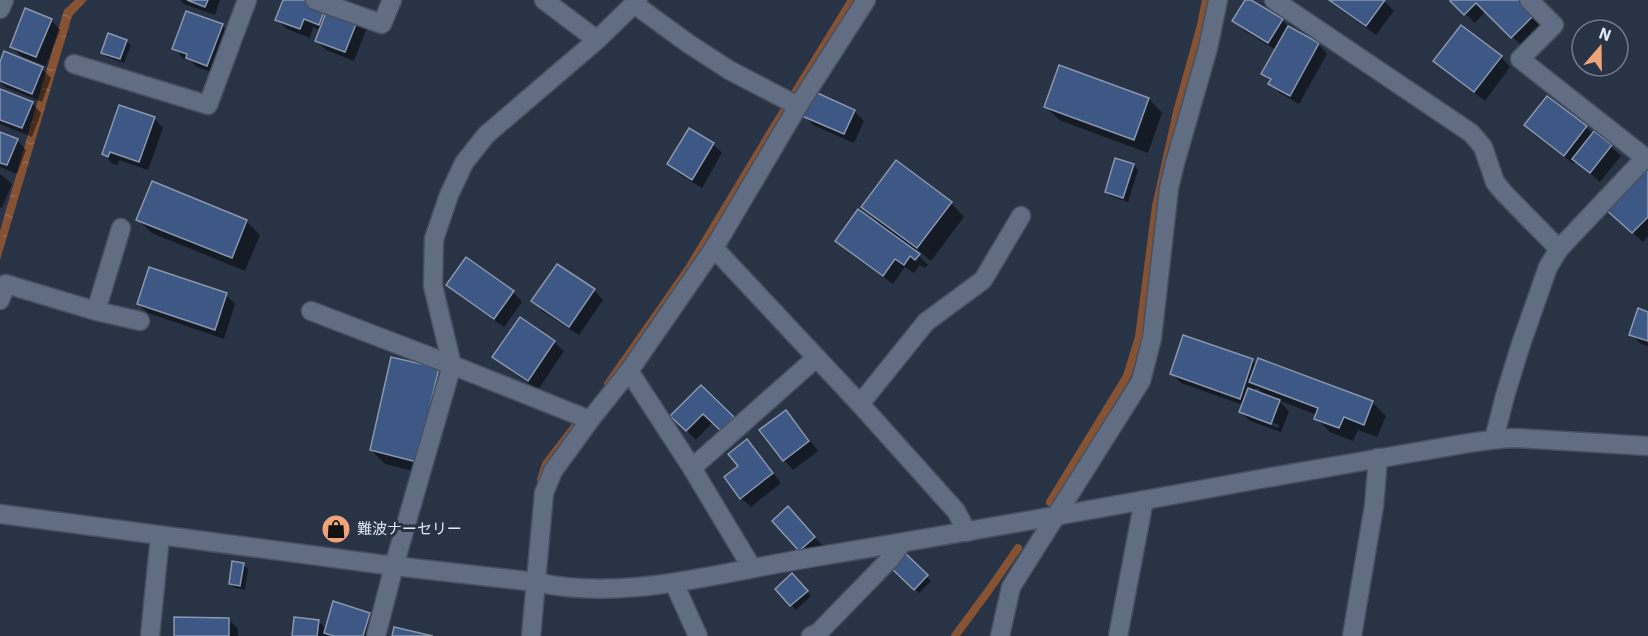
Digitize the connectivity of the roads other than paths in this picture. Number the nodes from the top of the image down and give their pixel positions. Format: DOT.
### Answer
graph roads {
  1 [pos="4,0"];
  2 [pos="247,0"];
  3 [pos="315,0"];
  4 [pos="392,0"];
  5 [pos="544,0"];
  6 [pos="866,0"];
  7 [pos="1218,0"];
  8 [pos="1274,0"];
  9 [pos="1529,0"];
  10 [pos="636,2"];
  11 [pos="0,9"];
  12 [pos="597,40"];
  13 [pos="74,64"];
  14 [pos="793,103"];
  15 [pos="1646,159"];
  16 [pos="1021,216"];
  17 [pos="121,228"];
  18 [pos="714,248"];
  19 [pos="1559,249"];
  20 [pos="0,300"];
  21 [pos="96,311"];
  22 [pos="311,311"];
  23 [pos="140,321"];
  24 [pos="816,358"];
  25 [pos="452,365"];
  26 [pos="629,371"];
  27 [pos="860,404"];
  28 [pos="583,417"];
  29 [pos="1494,439"];
  30 [pos="1648,446"];
  31 [pos="1377,458"];
  32 [pos="692,468"];
  33 [pos="1144,500"];
  34 [pos="0,514"];
  35 [pos="1054,517"];
  36 [pos="967,532"];
  37 [pos="160,536"];
  38 [pos="902,543"];
  39 [pos="394,566"];
  40 [pos="752,568"];
  41 [pos="536,582"];
  42 [pos="674,583"];
  43 [pos="150,636"];
  44 [pos="376,636"];
  45 [pos="531,636"];
  46 [pos="698,636"];
  47 [pos="812,636"];
  48 [pos="1000,636"];
  49 [pos="1118,636"];
  50 [pos="1352,636"];
  1 -- 11 [label="street"];
  2 -- 13 [label="street"];
  3 -- 4 [label="street"];
  5 -- 12 [label="street"];
  6 -- 14 [label="street"];
  7 -- 35 [label="street"];
  8 -- 19 [label="street"];
  9 -- 15 [label="street"];
  10 -- 12 [label="street"];
  10 -- 14 [label="street"];
  12 -- 25 [label="street"];
  14 -- 18 [label="street"];
  15 -- 19 [label="street"];
  16 -- 27 [label="street"];
  17 -- 21 [label="street"];
  18 -- 24 [label="street"];
  18 -- 26 [label="street"];
  19 -- 29 [label="street"];
  20 -- 21 [label="street"];
  21 -- 23 [label="street"];
  22 -- 25 [label="street"];
  24 -- 27 [label="street"];
  24 -- 32 [label="street"];
  25 -- 28 [label="street"];
  25 -- 39 [label="street"];
  26 -- 28 [label="street"];
  26 -- 32 [label="street"];
  27 -- 36 [label="street"];
  28 -- 41 [label="street"];
  29 -- 30 [label="street"];
  29 -- 31 [label="street"];
  31 -- 33 [label="street"];
  31 -- 50 [label="street"];
  32 -- 40 [label="street"];
  33 -- 35 [label="street"];
  33 -- 49 [label="street"];
  34 -- 37 [label="street"];
  35 -- 36 [label="street"];
  35 -- 48 [label="street"];
  36 -- 38 [label="street"];
  37 -- 39 [label="street"];
  37 -- 43 [label="street"];
  38 -- 40 [label="street"];
  38 -- 47 [label="street"];
  39 -- 41 [label="street"];
  39 -- 44 [label="street"];
  40 -- 42 [label="street"];
  41 -- 42 [label="street"];
  41 -- 45 [label="street"];
  42 -- 46 [label="street"];
}
